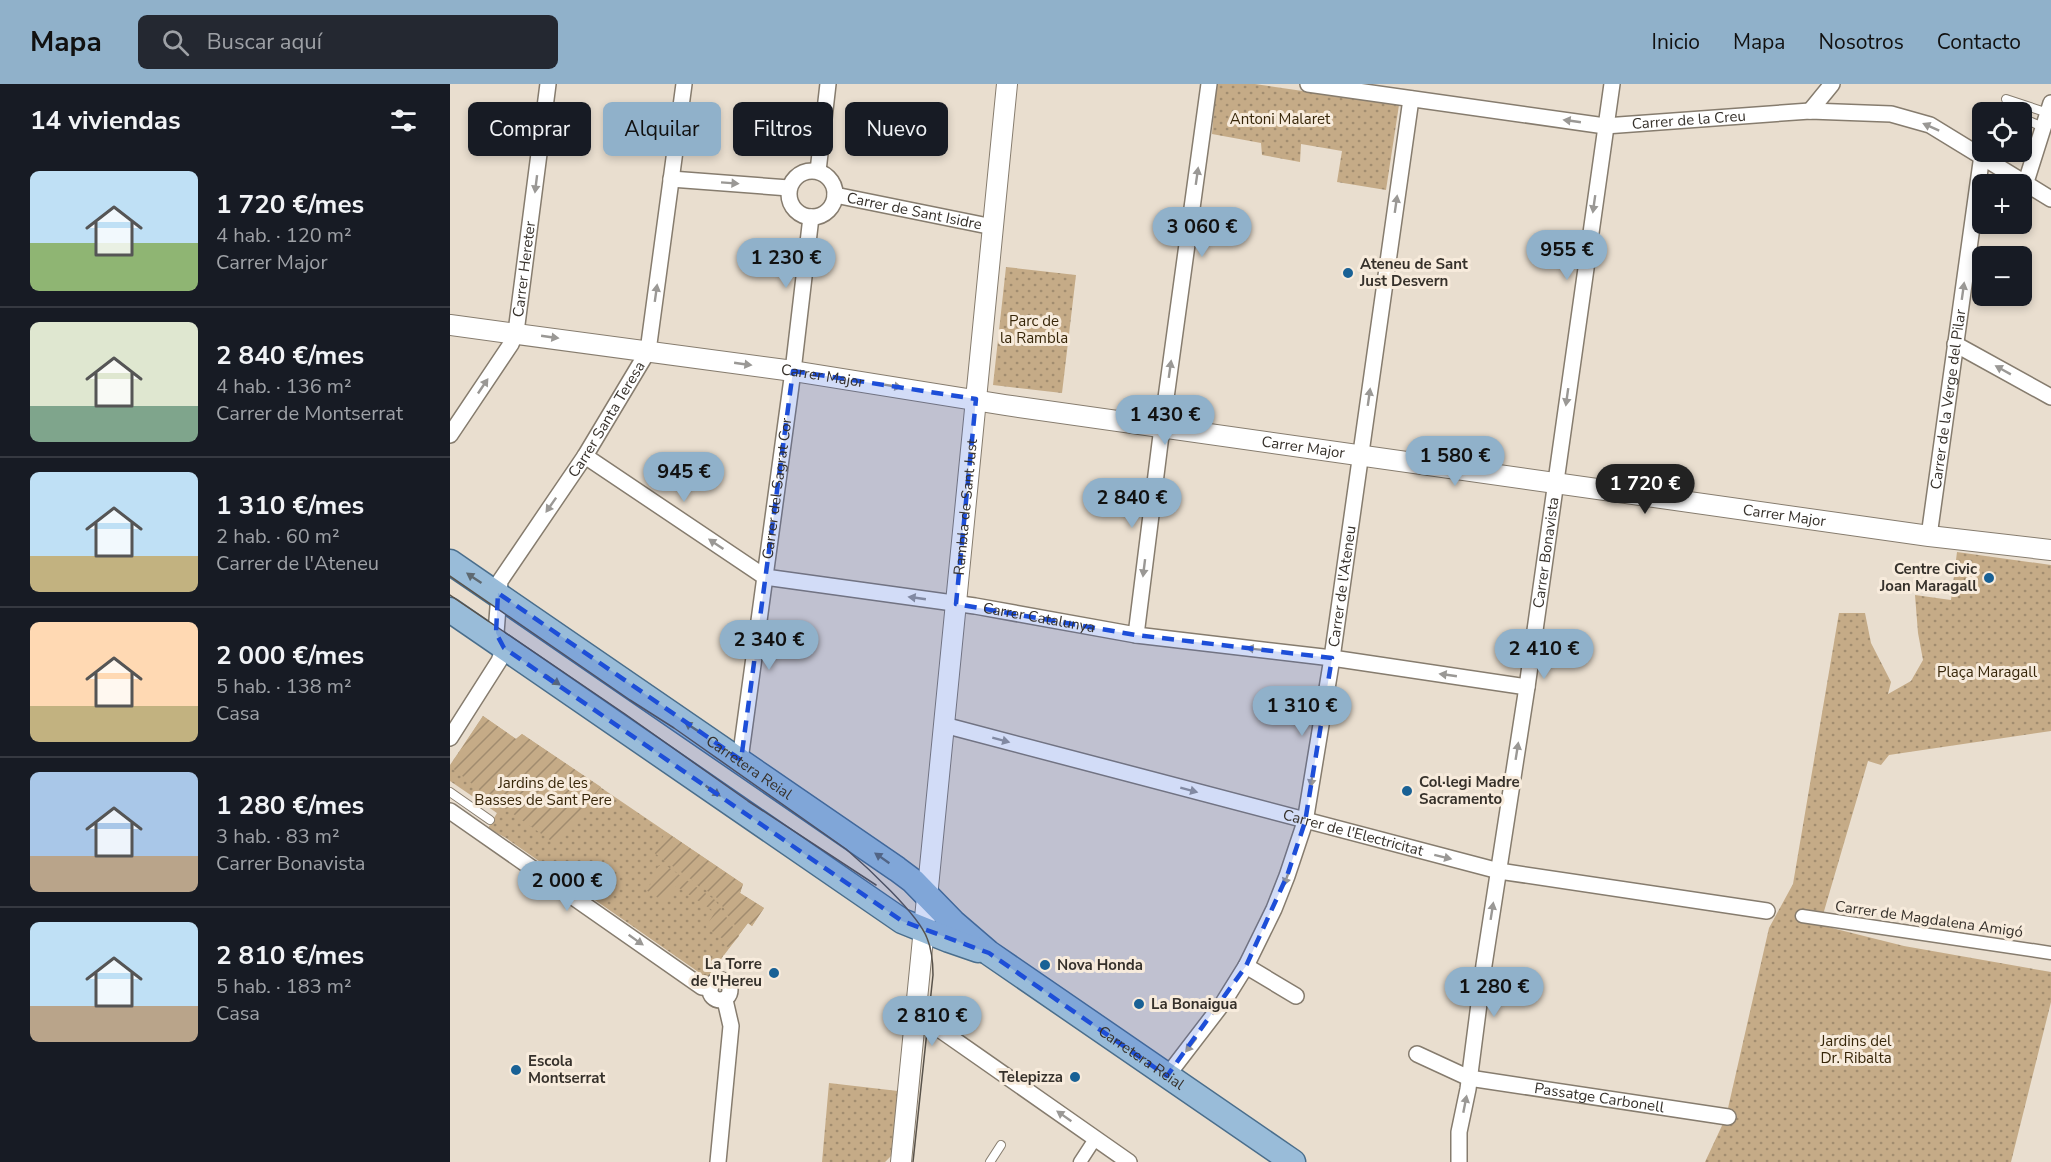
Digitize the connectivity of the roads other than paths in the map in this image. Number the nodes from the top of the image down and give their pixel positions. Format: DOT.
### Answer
graph roads {
  1 [pos="549,84"];
  2 [pos="684,84"];
  3 [pos="828,84"];
  4 [pos="1007,84"];
  5 [pos="1209,84"];
  6 [pos="1308,84"];
  7 [pos="1612,84"];
  8 [pos="1823,88"];
  9 [pos="1411,99"];
  10 [pos="2006,99"];
  11 [pos="1810,111"];
  12 [pos="2047,114"];
  13 [pos="2032,116"];
  14 [pos="1605,126"];
  15 [pos="1972,150"];
  16 [pos="1981,162"];
  17 [pos="1992,162"];
  18 [pos="818,171"];
  19 [pos="2012,174"];
  20 [pos="2028,174"];
  21 [pos="671,179"];
  22 [pos="2032,186"];
  23 [pos="789,188"];
  24 [pos="835,195"];
  25 [pos="2051,199"];
  26 [pos="811,217"];
  27 [pos="993,227"];
  28 [pos="450,325"];
  29 [pos="516,332"];
  30 [pos="1955,344"];
  31 [pos="648,351"];
  32 [pos="794,371"];
  33 [pos="2051,397"];
  34 [pos="976,399"];
  35 [pos="1162,427"];
  36 [pos="450,435"];
  37 [pos="1360,455"];
  38 [pos="585,456"];
  39 [pos="1555,483"];
  40 [pos="1929,536"];
  41 [pos="2051,550"];
  42 [pos="450,562"];
  43 [pos="765,577"];
  44 [pos="498,593"];
  45 [pos="956,604"];
  46 [pos="450,610"];
  47 [pos="1136,635"];
  48 [pos="504,648"];
  49 [pos="1332,658"];
  50 [pos="1527,687"];
  51 [pos="944,725"];
  52 [pos="450,738"];
  53 [pos="741,760"];
  54 [pos="450,792"];
  55 [pos="450,811"];
  56 [pos="490,820"];
  57 [pos="1305,822"];
  58 [pos="1499,871"];
  59 [pos="928,895"];
  60 [pos="1767,911"];
  61 [pos="1802,916"];
  62 [pos="923,930"];
  63 [pos="2051,952"];
  64 [pos="989,953"];
  65 [pos="1246,966"];
  66 [pos="1296,996"];
  67 [pos="916,1013"];
  68 [pos="1417,1054"];
  69 [pos="1167,1076"];
  70 [pos="1469,1078"];
  71 [pos="1728,1117"];
  72 [pos="1095,1139"];
  73 [pos="1001,1145"];
  74 [pos="1278,1158"];
  75 [pos="718,1162"];
  76 [pos="901,1162"];
  77 [pos="990,1162"];
  78 [pos="1080,1162"];
  79 [pos="1129,1162"];
  80 [pos="1459,1162"];
  1 -- 29 [label="street, Carrer Hereter, one-way"];
  2 -- 21 [label="street, Carrer Santa Teresa"];
  3 -- 18 [label="street"];
  4 -- 27 [label="street, Rambla de Sant Just"];
  35 -- 5 [label="street, one-way"];
  6 -- 9 [label="street, Carrer de la Creu"];
  7 -- 14 [label="street, Carrer Bonavista"];
  8 -- 11 [label="street"];
  14 -- 9 [label="street, Carrer de la Creu, one-way"];
  37 -- 9 [label="street, Carrer de l'Ateneu, one-way"];
  10 -- 12 [label="lane"];
  11 -- 14 [label="street, Carrer de la Creu"];
  15 -- 11 [label="street, Carrer de la Creu, one-way"];
  12 -- 13 [label="lane"];
  12 -- 20 [label="street"];
  14 -- 39 [label="street, Carrer Bonavista, one-way"];
  30 -- 16 [label="street, Carrer de la Verge del Pilar, one-way"];
  17 -- 19 [label="street, Carrer de la Creu"];
  18 -- 23 [label="street"];
  18 -- 24 [label="street"];
  21 -- 23 [label="street, one-way"];
  31 -- 21 [label="street, Carrer Santa Teresa, one-way"];
  22 -- 25 [label="street, Carrer de la Creu"];
  23 -- 26 [label="street"];
  24 -- 26 [label="street"];
  24 -- 27 [label="street, Carrer de Sant Isidre"];
  26 -- 32 [label="street, Carrer del Sagrat Cor"];
  27 -- 34 [label="street, Rambla de Sant Just"];
  28 -- 29 [label="street, Carrer Major"];
  29 -- 31 [label="street, Carrer Major, one-way"];
  36 -- 29 [label="street, Carrer Hereter, one-way"];
  33 -- 30 [label="street, one-way"];
  30 -- 40 [label="street, Carrer de la Verge del Pilar"];
  31 -- 32 [label="street, Carrer Major, one-way"];
  31 -- 38 [label="street, Carrer Santa Teresa"];
  32 -- 34 [label="street, Carrer Major, one-way"];
  32 -- 43 [label="street, Carrer del Sagrat Cor"];
  34 -- 35 [label="street, Carrer Major"];
  34 -- 45 [label="street, Rambla de Sant Just"];
  35 -- 37 [label="street, Carrer Major"];
  35 -- 47 [label="street, one-way"];
  37 -- 39 [label="street, Carrer Major"];
  37 -- 49 [label="street, Carrer de l'Ateneu"];
  43 -- 38 [label="street, Carrer Catalunya, one-way"];
  38 -- 44 [label="street, Carrer Santa Teresa, one-way"];
  39 -- 40 [label="street, Carrer Major"];
  39 -- 50 [label="street, Carrer Bonavista"];
  40 -- 41 [label="street, Carrer Major"];
  44 -- 42 [label="main road, Carretera Reial, one-way"];
  45 -- 43 [label="street, Carrer Catalunya, one-way"];
  43 -- 53 [label="street, Carrer del Sagrat Cor"];
  44 -- 48 [label="street"];
  53 -- 44 [label="main road, Carretera Reial, one-way"];
  45 -- 47 [label="street, Carrer Catalunya"];
  45 -- 51 [label="street, Rambla de Sant Just"];
  46 -- 48 [label="main road, Carretera Reial"];
  49 -- 47 [label="street, Carrer Catalunya, one-way"];
  48 -- 52 [label="street"];
  48 -- 62 [label="main road, Carretera Reial, one-way"];
  50 -- 49 [label="street, Carrer Catalunya, one-way"];
  49 -- 57 [label="street, Carrer de l'Ateneu, one-way"];
  58 -- 50 [label="street, Carrer Bonavista, one-way"];
  51 -- 57 [label="street, Carrer de l'Electricitat, one-way"];
  51 -- 59 [label="street, Rambla de Sant Just"];
  59 -- 53 [label="main road, Carretera Reial, one-way"];
  54 -- 56 [label="lane"];
  55 -- 75 [label="street, one-way"];
  57 -- 58 [label="street, Carrer de l'Electricitat, one-way"];
  57 -- 65 [label="street, Carrer de l'Ateneu, one-way"];
  58 -- 60 [label="street, Carrer de l'Electricitat"];
  70 -- 58 [label="street, Carrer Bonavista, one-way"];
  59 -- 62 [label="street, Rambla de Sant Just"];
  59 -- 64 [label="main road, Carretera Reial"];
  61 -- 63 [label="street, Carrer de Magdalena Amigó"];
  62 -- 64 [label="main road, Carretera Reial"];
  62 -- 67 [label="street, Rambla de Sant Just"];
  64 -- 69 [label="main road, Carretera Reial"];
  65 -- 66 [label="street"];
  65 -- 69 [label="street, Carrer de l'Ateneu, one-way"];
  72 -- 67 [label="street, one-way"];
  67 -- 76 [label="street, Rambla de Sant Just"];
  68 -- 70 [label="street, Passatge Carbonell"];
  69 -- 74 [label="main road, Carretera Reial"];
  70 -- 71 [label="street, Passatge Carbonell"];
  80 -- 70 [label="street, Carrer Bonavista, one-way"];
  72 -- 78 [label="street"];
  72 -- 79 [label="street"];
  73 -- 77 [label="lane"];
}
